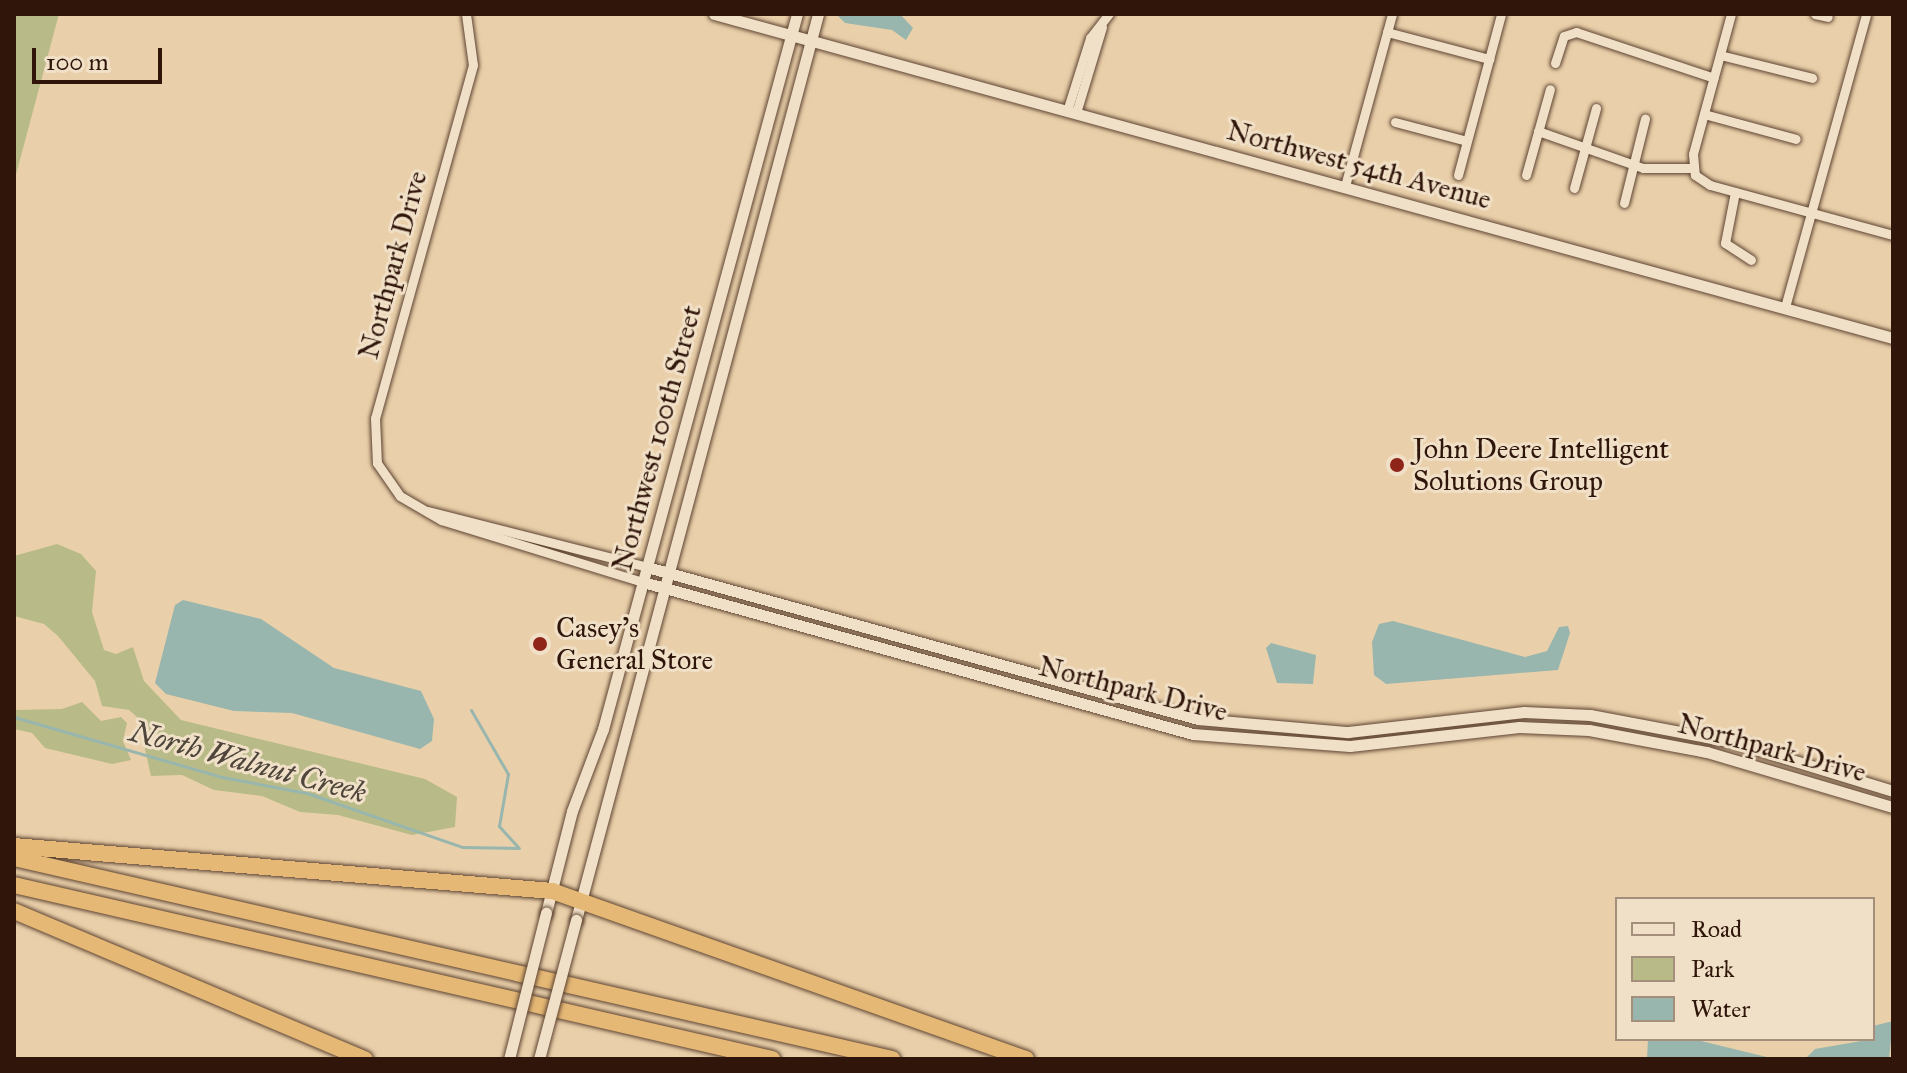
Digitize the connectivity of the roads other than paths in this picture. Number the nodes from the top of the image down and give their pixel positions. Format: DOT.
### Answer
graph roads {
  1 [pos="466,14"];
  2 [pos="714,14"];
  3 [pos="797,14"];
  4 [pos="818,14"];
  5 [pos="1109,14"];
  6 [pos="1392,14"];
  7 [pos="1501,14"];
  8 [pos="1731,14"];
  9 [pos="1815,14"];
  10 [pos="1866,14"];
  11 [pos="1828,17"];
  12 [pos="1387,32"];
  13 [pos="791,36"];
  14 [pos="811,41"];
  15 [pos="1720,55"];
  16 [pos="1489,59"];
  17 [pos="1555,63"];
  18 [pos="1714,78"];
  19 [pos="1812,78"];
  20 [pos="1550,89"];
  21 [pos="1596,108"];
  22 [pos="1071,112"];
  23 [pos="1704,114"];
  24 [pos="1645,119"];
  25 [pos="1395,122"];
  26 [pos="1538,131"];
  27 [pos="1796,139"];
  28 [pos="1467,141"];
  29 [pos="1585,145"];
  30 [pos="1634,165"];
  31 [pos="1692,168"];
  32 [pos="1458,175"];
  33 [pos="1526,175"];
  34 [pos="1345,186"];
  35 [pos="1574,188"];
  36 [pos="1735,192"];
  37 [pos="1624,203"];
  38 [pos="1812,213"];
  39 [pos="1893,235"];
  40 [pos="1751,260"];
  41 [pos="1785,307"];
  42 [pos="1893,338"];
  43 [pos="424,511"];
  44 [pos="647,567"];
  45 [pos="668,573"];
  46 [pos="643,582"];
  47 [pos="663,588"];
  48 [pos="880,630"];
  49 [pos="875,645"];
  50 [pos="1119,697"];
  51 [pos="1115,712"];
  52 [pos="1590,715"];
  53 [pos="1589,730"];
  54 [pos="1893,791"];
  55 [pos="1893,807"];
  56 [pos="14,846"];
  57 [pos="14,858"];
  58 [pos="14,885"];
  59 [pos="552,891"];
  60 [pos="582,899"];
  61 [pos="14,911"];
  62 [pos="365,1059"];
  63 [pos="509,1059"];
  64 [pos="539,1059"];
  65 [pos="772,1059"];
  66 [pos="892,1059"];
  67 [pos="1026,1059"];
  1 -- 43 [label="street, Northpark Drive"];
  2 -- 13 [label="street, Northwest 54th Avenue"];
  3 -- 13 [label="street, Northwest 100th Street"];
  4 -- 14 [label="street, Northwest 100th Street"];
  5 -- 22 [label="street"];
  6 -- 12 [label="street"];
  7 -- 16 [label="street"];
  8 -- 15 [label="street"];
  9 -- 11 [label="street"];
  10 -- 38 [label="street"];
  12 -- 16 [label="street"];
  12 -- 34 [label="street"];
  13 -- 14 [label="street, Northwest 54th Avenue"];
  13 -- 44 [label="street, Northwest 100th Street"];
  14 -- 22 [label="street, Northwest 54th Avenue"];
  14 -- 45 [label="street, Northwest 100th Street"];
  15 -- 18 [label="street"];
  15 -- 19 [label="street"];
  16 -- 28 [label="street"];
  17 -- 18 [label="street"];
  18 -- 23 [label="street"];
  20 -- 26 [label="street"];
  21 -- 29 [label="street"];
  22 -- 34 [label="street, Northwest 54th Avenue"];
  23 -- 27 [label="street"];
  23 -- 31 [label="street"];
  24 -- 30 [label="street"];
  25 -- 28 [label="street"];
  26 -- 29 [label="street"];
  26 -- 33 [label="street"];
  28 -- 32 [label="street"];
  29 -- 30 [label="street"];
  29 -- 35 [label="street"];
  30 -- 31 [label="street"];
  30 -- 37 [label="street"];
  31 -- 36 [label="street"];
  34 -- 41 [label="street, Northwest 54th Avenue"];
  36 -- 38 [label="street"];
  36 -- 40 [label="street"];
  38 -- 39 [label="street"];
  38 -- 41 [label="street"];
  41 -- 42 [label="street, Northwest 54th Avenue"];
  43 -- 44 [label="street, Northpark Drive"];
  43 -- 46 [label="street, Northpark Drive"];
  44 -- 45 [label="street, Northpark Drive"];
  44 -- 46 [label="street, Northwest 100th Street"];
  45 -- 47 [label="street, Northwest 100th Street"];
  45 -- 48 [label="street, Northpark Drive"];
  46 -- 47 [label="street, Northpark Drive"];
  46 -- 59 [label="street, Northwest 100th Street"];
  47 -- 49 [label="street, Northpark Drive"];
  47 -- 60 [label="street, Northwest 100th Street"];
  48 -- 49 [label="street"];
  48 -- 50 [label="street, Northpark Drive"];
  49 -- 51 [label="street, Northpark Drive"];
  50 -- 51 [label="street"];
  50 -- 52 [label="street, Northpark Drive"];
  51 -- 53 [label="street, Northpark Drive"];
  52 -- 53 [label="street"];
  52 -- 54 [label="street, Northpark Drive"];
  53 -- 55 [label="street, Northpark Drive"];
  56 -- 59 [label="highway"];
  57 -- 66 [label="highway"];
  58 -- 65 [label="highway"];
  59 -- 60 [label="highway"];
  59 -- 63 [label="street, Northwest 100th Street, bridge"];
  60 -- 64 [label="street, Northwest 100th Street, bridge"];
  60 -- 67 [label="highway"];
  61 -- 62 [label="highway"];
}
